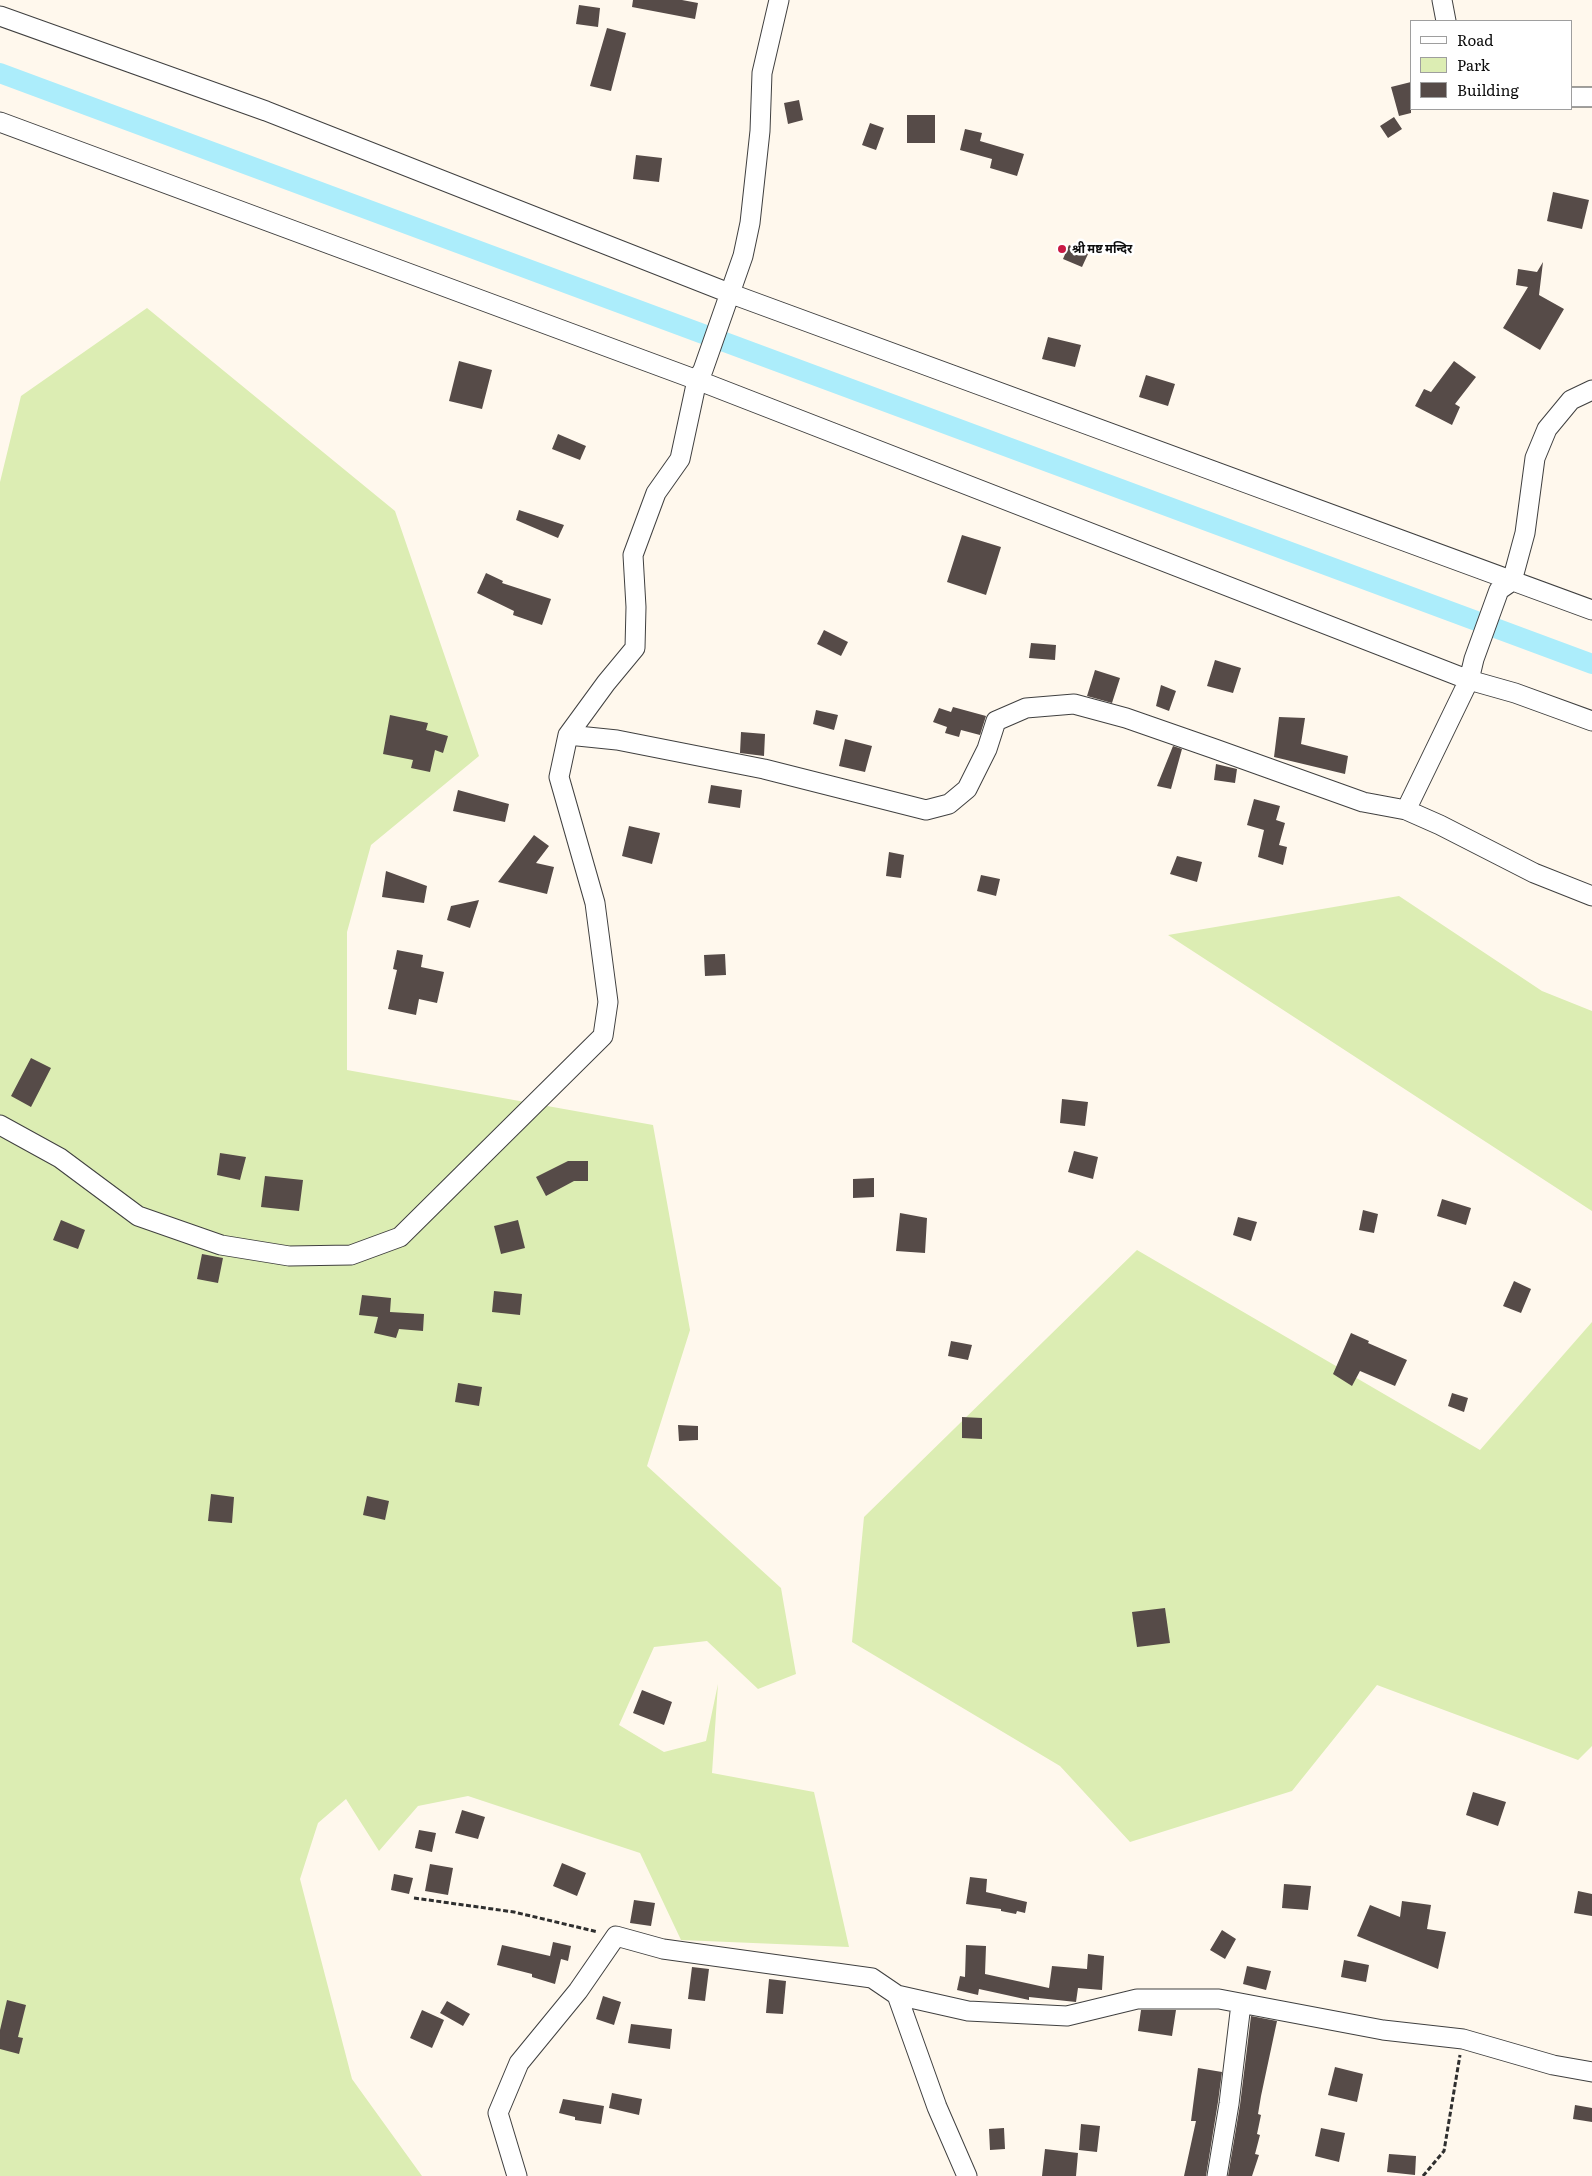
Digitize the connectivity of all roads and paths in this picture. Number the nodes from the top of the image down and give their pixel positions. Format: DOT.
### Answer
graph roads {
  1 [pos="780,0"];
  2 [pos="1442,0"];
  3 [pos="0,16"];
  4 [pos="1446,20"];
  5 [pos="1572,97"];
  6 [pos="1592,97"];
  7 [pos="0,122"];
  8 [pos="728,298"];
  9 [pos="700,375"];
  10 [pos="1592,390"];
  11 [pos="1506,586"];
  12 [pos="1592,610"];
  13 [pos="1469,680"];
  14 [pos="1592,722"];
  15 [pos="568,735"];
  16 [pos="1406,810"];
  17 [pos="1592,896"];
  18 [pos="0,1125"];
  19 [pos="414,1898"];
  20 [pos="616,1936"];
  21 [pos="897,1995"];
  22 [pos="1241,2004"];
  23 [pos="1464,2039"];
  24 [pos="1592,2072"];
  25 [pos="517,2176"];
  26 [pos="967,2176"];
  27 [pos="1217,2176"];
  28 [pos="1423,2176"];
  1 -- 8 [label="street"];
  2 -- 4 [label="street"];
  3 -- 8 [label="street"];
  5 -- 6 [label="street"];
  7 -- 9 [label="street"];
  8 -- 9 [label="street"];
  8 -- 11 [label="street"];
  9 -- 13 [label="street"];
  9 -- 15 [label="street"];
  10 -- 11 [label="street"];
  11 -- 12 [label="street"];
  11 -- 13 [label="street"];
  13 -- 14 [label="street"];
  13 -- 16 [label="street"];
  15 -- 16 [label="street"];
  15 -- 18 [label="street"];
  16 -- 17 [label="street"];
  19 -- 20 [label="path"];
  20 -- 21 [label="street"];
  20 -- 25 [label="street"];
  21 -- 22 [label="street"];
  21 -- 26 [label="street"];
  22 -- 23 [label="street"];
  22 -- 27 [label="street"];
  23 -- 24 [label="street"];
  23 -- 28 [label="path"];
}
